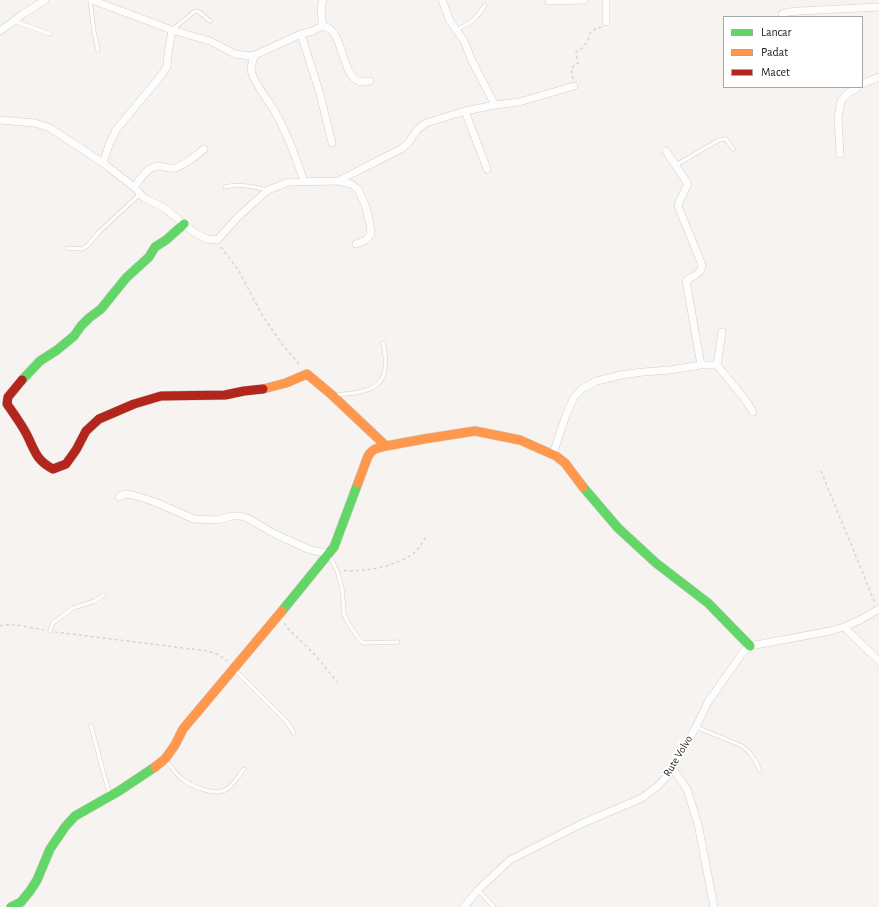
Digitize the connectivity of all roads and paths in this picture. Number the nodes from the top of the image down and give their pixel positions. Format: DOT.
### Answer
graph roads {
  1 [pos="45,0"];
  2 [pos="91,0"];
  3 [pos="323,0"];
  4 [pos="442,0"];
  5 [pos="584,0"];
  6 [pos="606,0"];
  7 [pos="549,1"];
  8 [pos="486,5"];
  9 [pos="879,7"];
  10 [pos="782,14"];
  11 [pos="13,21"];
  12 [pos="210,21"];
  13 [pos="606,22"];
  14 [pos="322,26"];
  15 [pos="172,30"];
  16 [pos="456,30"];
  17 [pos="0,31"];
  18 [pos="50,34"];
  19 [pos="301,34"];
  20 [pos="98,50"];
  21 [pos="255,55"];
  22 [pos="879,77"];
  23 [pos="370,81"];
  24 [pos="863,82"];
  25 [pos="574,86"];
  26 [pos="856,88"];
  27 [pos="495,105"];
  28 [pos="465,111"];
  29 [pos="0,120"];
  30 [pos="332,143"];
  31 [pos="204,149"];
  32 [pos="733,149"];
  33 [pos="666,151"];
  34 [pos="840,154"];
  35 [pos="103,164"];
  36 [pos="676,165"];
  37 [pos="487,169"];
  38 [pos="338,181"];
  39 [pos="304,182"];
  40 [pos="134,187"];
  41 [pos="225,187"];
  42 [pos="268,190"];
  43 [pos="140,194"];
  44 [pos="184,224"];
  45 [pos="217,240"];
  46 [pos="356,244"];
  47 [pos="67,248"];
  48 [pos="722,332"];
  49 [pos="383,343"];
  50 [pos="701,365"];
  51 [pos="717,365"];
  52 [pos="308,374"];
  53 [pos="332,395"];
  54 [pos="753,412"];
  55 [pos="386,446"];
  56 [pos="552,454"];
  57 [pos="821,471"];
  58 [pos="119,496"];
  59 [pos="426,536"];
  60 [pos="329,554"];
  61 [pos="336,568"];
  62 [pos="104,595"];
  63 [pos="878,610"];
  64 [pos="279,615"];
  65 [pos="0,626"];
  66 [pos="844,628"];
  67 [pos="50,631"];
  68 [pos="398,642"];
  69 [pos="750,646"];
  70 [pos="879,662"];
  71 [pos="234,668"];
  72 [pos="337,682"];
  73 [pos="91,726"];
  74 [pos="696,727"];
  75 [pos="294,733"];
  76 [pos="165,759"];
  77 [pos="672,768"];
  78 [pos="244,769"];
  79 [pos="760,771"];
  80 [pos="111,796"];
  81 [pos="478,890"];
  82 [pos="22,904"];
  83 [pos="11,907"];
  84 [pos="464,907"];
  85 [pos="494,907"];
  86 [pos="714,907"];
  1 -- 11 [label="street"];
  2 -- 15 [label="street"];
  2 -- 20 [label="lane"];
  3 -- 14 [label="street"];
  4 -- 16 [label="street"];
  5 -- 7 [label="street"];
  6 -- 13 [label="street"];
  8 -- 16 [label="lane"];
  9 -- 10 [label="street"];
  11 -- 17 [label="street"];
  11 -- 18 [label="lane"];
  12 -- 15 [label="lane"];
  13 -- 25 [label="path"];
  14 -- 19 [label="street"];
  14 -- 23 [label="street"];
  15 -- 21 [label="street"];
  15 -- 35 [label="street"];
  16 -- 27 [label="street"];
  19 -- 21 [label="street"];
  19 -- 30 [label="street"];
  21 -- 39 [label="street"];
  22 -- 24 [label="street"];
  25 -- 27 [label="street"];
  26 -- 34 [label="street"];
  27 -- 28 [label="street"];
  28 -- 37 [label="street"];
  28 -- 38 [label="street"];
  29 -- 35 [label="street"];
  31 -- 40 [label="street"];
  32 -- 36 [label="lane"];
  33 -- 36 [label="street"];
  35 -- 40 [label="street"];
  36 -- 50 [label="street"];
  38 -- 39 [label="street"];
  38 -- 46 [label="street"];
  39 -- 42 [label="street"];
  40 -- 43 [label="street"];
  41 -- 42 [label="lane"];
  42 -- 45 [label="street"];
  43 -- 44 [label="street"];
  43 -- 47 [label="lane"];
  44 -- 45 [label="street"];
  44 -- 52 [label="street"];
  45 -- 52 [label="path"];
  48 -- 51 [label="street"];
  49 -- 53 [label="lane"];
  50 -- 51 [label="street"];
  50 -- 56 [label="street"];
  51 -- 54 [label="street"];
  52 -- 53 [label="street"];
  53 -- 55 [label="street"];
  55 -- 56 [label="street"];
  55 -- 60 [label="street"];
  56 -- 69 [label="street"];
  57 -- 63 [label="path"];
  58 -- 60 [label="street"];
  59 -- 61 [label="path"];
  60 -- 61 [label="lane"];
  60 -- 64 [label="street"];
  61 -- 68 [label="lane"];
  62 -- 67 [label="lane"];
  63 -- 66 [label="street"];
  64 -- 71 [label="street"];
  64 -- 72 [label="path"];
  65 -- 67 [label="path"];
  66 -- 69 [label="street"];
  66 -- 70 [label="street"];
  67 -- 71 [label="path"];
  69 -- 74 [label="street, Rute Volvo"];
  71 -- 75 [label="lane"];
  71 -- 76 [label="street"];
  73 -- 80 [label="lane"];
  74 -- 77 [label="street, Rute Volvo"];
  74 -- 79 [label="lane"];
  76 -- 78 [label="lane"];
  76 -- 80 [label="street"];
  77 -- 81 [label="street, Rute Volvo"];
  77 -- 86 [label="street"];
  80 -- 82 [label="street"];
  81 -- 84 [label="street, Rute Volvo"];
  81 -- 85 [label="lane"];
  82 -- 83 [label="street"];
}
